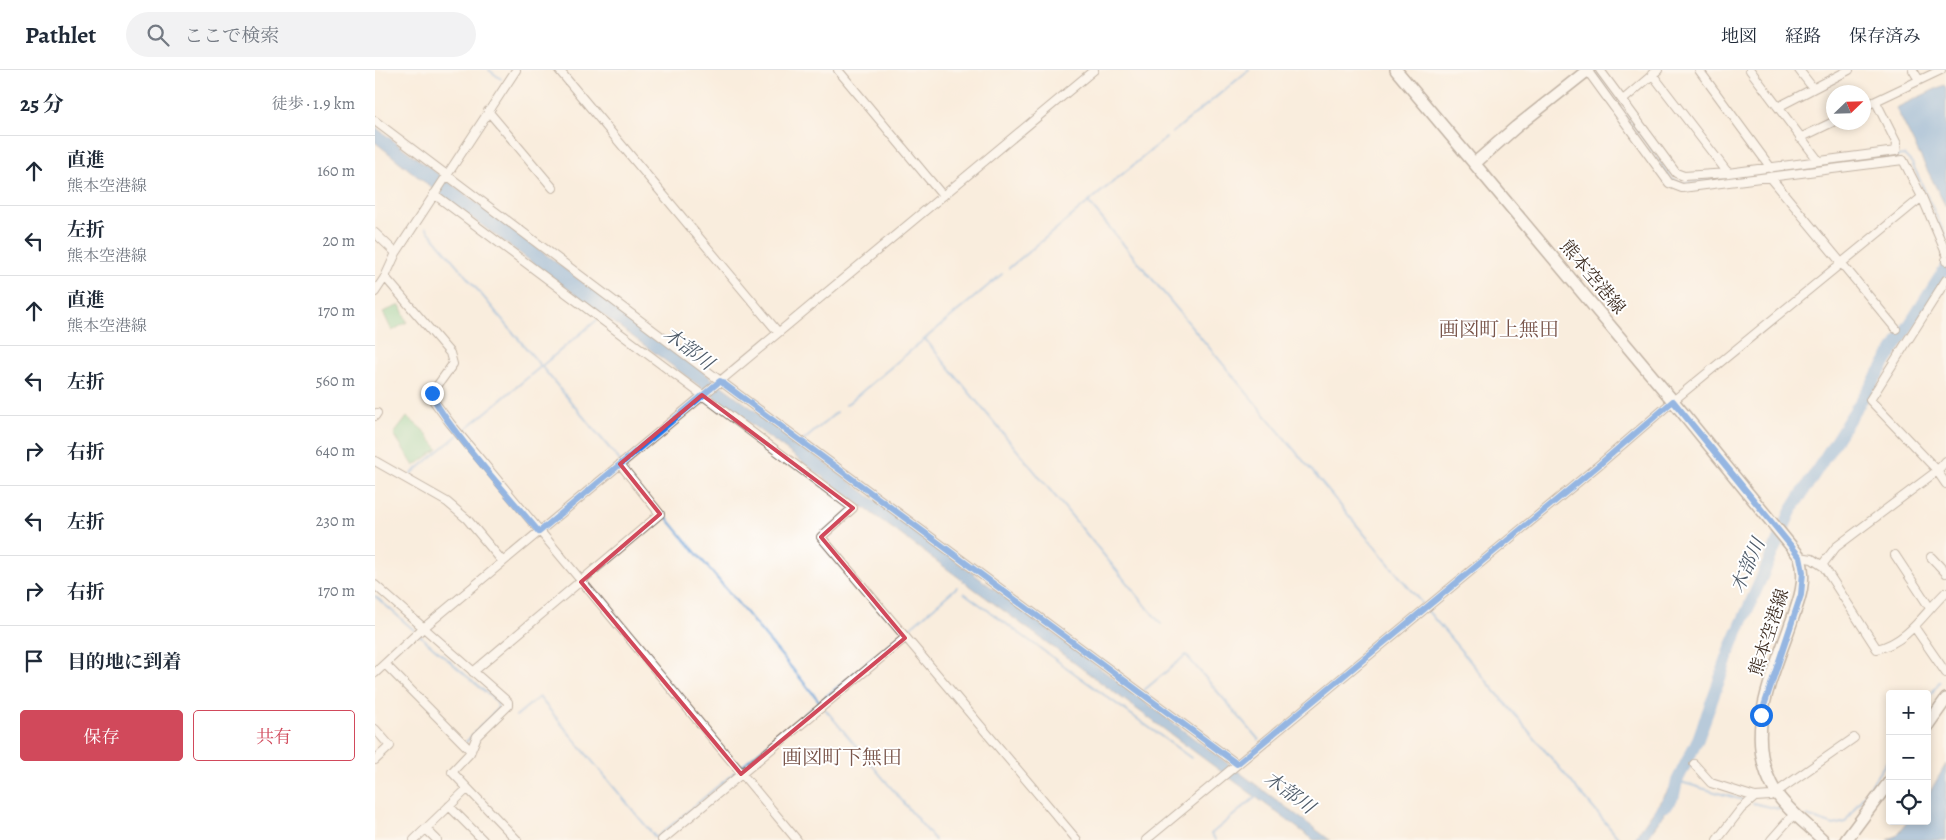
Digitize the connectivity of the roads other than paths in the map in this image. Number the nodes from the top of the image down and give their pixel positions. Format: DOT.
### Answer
graph roads {
  1 [pos="516,70"];
  2 [pos="559,70"];
  3 [pos="838,70"];
  4 [pos="1094,70"];
  5 [pos="1396,70"];
  6 [pos="1588,70"];
  7 [pos="1600,70"];
  8 [pos="1699,70"];
  9 [pos="1750,70"];
  10 [pos="1799,70"];
  11 [pos="1849,70"];
  12 [pos="1913,70"];
  13 [pos="1941,70"];
  14 [pos="1655,72"];
  15 [pos="1919,80"];
  16 [pos="1813,88"];
  17 [pos="1623,100"];
  18 [pos="1876,102"];
  19 [pos="1871,104"];
  20 [pos="1777,107"];
  21 [pos="488,111"];
  22 [pos="375,121"];
  23 [pos="1826,126"];
  24 [pos="1801,138"];
  25 [pos="1818,160"];
  26 [pos="1475,163"];
  27 [pos="1771,168"];
  28 [pos="1728,173"];
  29 [pos="446,174"];
  30 [pos="1771,178"];
  31 [pos="553,188"];
  32 [pos="434,194"];
  33 [pos="943,196"];
  34 [pos="1922,197"];
  35 [pos="375,233"];
  36 [pos="396,252"];
  37 [pos="1946,253"];
  38 [pos="1840,264"];
  39 [pos="385,277"];
  40 [pos="1946,280"];
  41 [pos="375,292"];
  42 [pos="1895,329"];
  43 [pos="777,332"];
  44 [pos="720,381"];
  45 [pos="703,394"];
  46 [pos="1673,401"];
  47 [pos="375,461"];
  48 [pos="1946,461"];
  49 [pos="619,464"];
  50 [pos="1937,471"];
  51 [pos="1946,484"];
  52 [pos="539,532"];
  53 [pos="1895,555"];
  54 [pos="1800,557"];
  55 [pos="1931,557"];
  56 [pos="503,562"];
  57 [pos="1822,565"];
  58 [pos="1946,573"];
  59 [pos="581,582"];
  60 [pos="375,585"];
  61 [pos="1946,592"];
  62 [pos="1929,608"];
  63 [pos="1915,628"];
  64 [pos="420,632"];
  65 [pos="905,638"];
  66 [pos="379,668"];
  67 [pos="473,672"];
  68 [pos="1946,673"];
  69 [pos="1946,699"];
  70 [pos="1931,720"];
  71 [pos="375,729"];
  72 [pos="1853,738"];
  73 [pos="471,752"];
  74 [pos="375,760"];
  75 [pos="1694,764"];
  76 [pos="1235,766"];
  77 [pos="741,774"];
  78 [pos="1886,786"];
  79 [pos="467,789"];
  80 [pos="1776,792"];
  81 [pos="1755,798"];
  82 [pos="449,806"];
  83 [pos="1795,813"];
  84 [pos="426,829"];
  85 [pos="414,840"];
  86 [pos="437,840"];
  87 [pos="483,840"];
  88 [pos="517,840"];
  89 [pos="662,840"];
  90 [pos="797,840"];
  91 [pos="1077,840"];
  92 [pos="1146,840"];
  93 [pos="1717,840"];
  94 [pos="1771,840"];
  95 [pos="1823,840"];
  96 [pos="1846,840"];
  1 -- 21 [label="street"];
  2 -- 43 [label="street"];
  3 -- 33 [label="street"];
  4 -- 33 [label="street"];
  5 -- 26 [label="main road, 熊本空港線"];
  6 -- 26 [label="main road"];
  6 -- 30 [label="street"];
  7 -- 17 [label="street"];
  8 -- 27 [label="street"];
  9 -- 20 [label="street"];
  10 -- 16 [label="street"];
  11 -- 16 [label="street"];
  12 -- 15 [label="street"];
  13 -- 15 [label="street"];
  14 -- 17 [label="street"];
  14 -- 28 [label="street"];
  15 -- 18 [label="street"];
  16 -- 20 [label="street"];
  17 -- 28 [label="street"];
  18 -- 19 [label="street"];
  18 -- 25 [label="street"];
  20 -- 24 [label="street"];
  21 -- 29 [label="street"];
  21 -- 31 [label="street"];
  22 -- 29 [label="street"];
  23 -- 24 [label="street"];
  24 -- 25 [label="street"];
  25 -- 27 [label="street"];
  26 -- 46 [label="main road, 熊本空港線"];
  27 -- 28 [label="street"];
  29 -- 32 [label="street"];
  29 -- 44 [label="street"];
  30 -- 34 [label="street"];
  30 -- 38 [label="street"];
  32 -- 36 [label="street"];
  32 -- 45 [label="street"];
  33 -- 43 [label="street"];
  34 -- 37 [label="street"];
  34 -- 38 [label="street"];
  35 -- 36 [label="street"];
  36 -- 39 [label="street"];
  38 -- 42 [label="street"];
  38 -- 46 [label="street"];
  39 -- 41 [label="street"];
  39 -- 52 [label="street"];
  40 -- 50 [label="street"];
  43 -- 44 [label="street"];
  44 -- 45 [label="street"];
  44 -- 76 [label="street"];
  45 -- 49 [label="street"];
  45 -- 65 [label="street"];
  46 -- 54 [label="main road, 熊本空港線"];
  46 -- 76 [label="street"];
  47 -- 56 [label="street"];
  48 -- 50 [label="street"];
  49 -- 52 [label="street"];
  49 -- 59 [label="street"];
  50 -- 51 [label="street"];
  50 -- 57 [label="street"];
  52 -- 56 [label="street"];
  52 -- 59 [label="street"];
  53 -- 62 [label="street"];
  54 -- 57 [label="street"];
  54 -- 80 [label="main road, 熊本空港線"];
  55 -- 58 [label="street"];
  56 -- 64 [label="street"];
  57 -- 63 [label="street"];
  59 -- 67 [label="street"];
  59 -- 77 [label="street"];
  60 -- 64 [label="street"];
  61 -- 62 [label="street"];
  62 -- 63 [label="street"];
  63 -- 68 [label="street"];
  64 -- 66 [label="street"];
  64 -- 67 [label="street"];
  65 -- 77 [label="street"];
  65 -- 91 [label="street"];
  66 -- 73 [label="street"];
  67 -- 73 [label="street"];
  69 -- 70 [label="main road"];
  71 -- 74 [label="street"];
  72 -- 80 [label="street"];
  73 -- 79 [label="street"];
  75 -- 81 [label="street"];
  76 -- 92 [label="street"];
  77 -- 89 [label="street"];
  77 -- 90 [label="street"];
  78 -- 96 [label="main road"];
  79 -- 82 [label="street"];
  79 -- 88 [label="street"];
  80 -- 81 [label="street"];
  80 -- 83 [label="main road, 熊本空港線"];
  81 -- 93 [label="street"];
  82 -- 84 [label="street"];
  82 -- 87 [label="street"];
  83 -- 94 [label="street"];
  83 -- 95 [label="main road, 熊本空港線"];
  84 -- 85 [label="street"];
  84 -- 86 [label="street"];
}
